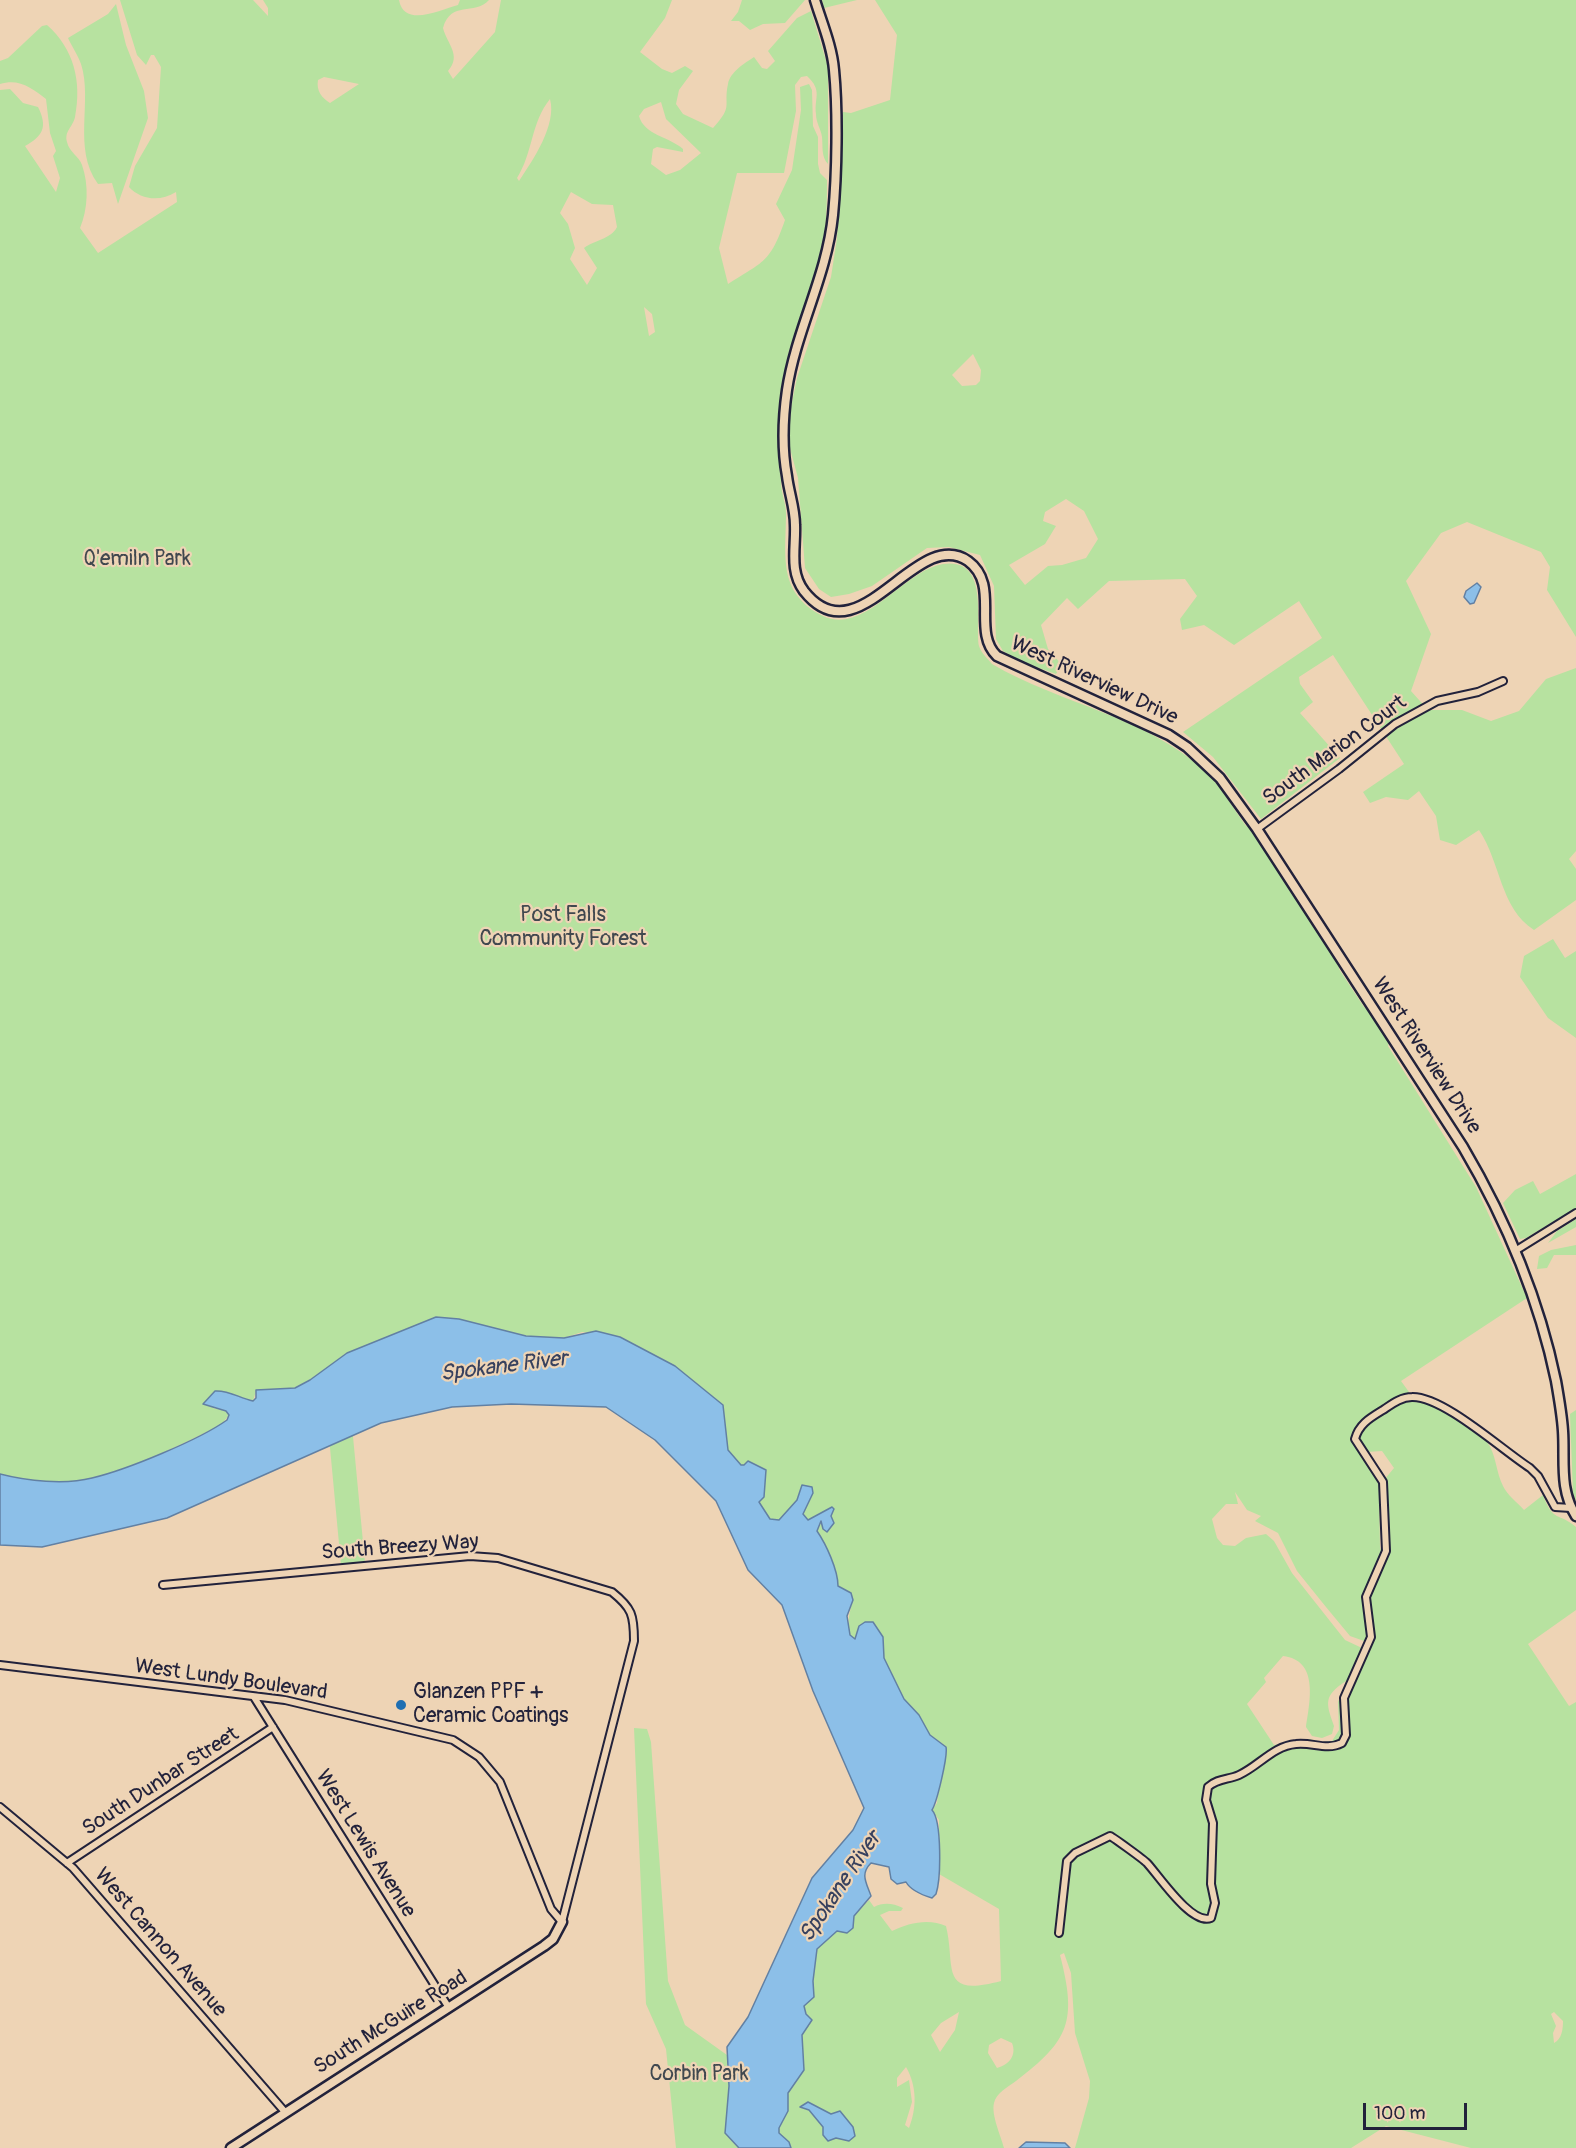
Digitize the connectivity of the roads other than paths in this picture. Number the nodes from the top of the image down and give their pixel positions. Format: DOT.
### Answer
graph roads {
  1 [pos="815,0"];
  2 [pos="1503,681"];
  3 [pos="1257,829"];
  4 [pos="1576,1213"];
  5 [pos="1515,1251"];
  6 [pos="1571,1508"];
  7 [pos="1576,1516"];
  8 [pos="163,1585"];
  9 [pos="0,1665"];
  10 [pos="254,1697"];
  11 [pos="273,1727"];
  12 [pos="0,1807"];
  13 [pos="67,1863"];
  14 [pos="562,1922"];
  15 [pos="1059,1933"];
  16 [pos="449,2008"];
  17 [pos="285,2112"];
  18 [pos="231,2148"];
  1 -- 3 [label="street, West Riverview Drive"];
  2 -- 3 [label="street, South Marion Court"];
  3 -- 5 [label="street, West Riverview Drive"];
  4 -- 5 [label="street"];
  5 -- 6 [label="street, West Riverview Drive"];
  6 -- 7 [label="street, West Riverview Drive"];
  6 -- 15 [label="street"];
  8 -- 14 [label="street, South Breezy Way"];
  9 -- 10 [label="street, West Lundy Boulevard"];
  10 -- 11 [label="street, West Lewis Avenue"];
  10 -- 14 [label="street, West Lundy Boulevard"];
  11 -- 13 [label="street, South Dunbar Street"];
  11 -- 16 [label="street, West Lewis Avenue"];
  12 -- 13 [label="street, West Cannon Avenue"];
  13 -- 17 [label="street, West Cannon Avenue"];
  14 -- 16 [label="street, South McGuire Road"];
  16 -- 17 [label="street, South McGuire Road"];
  17 -- 18 [label="street, South McGuire Road"];
}
